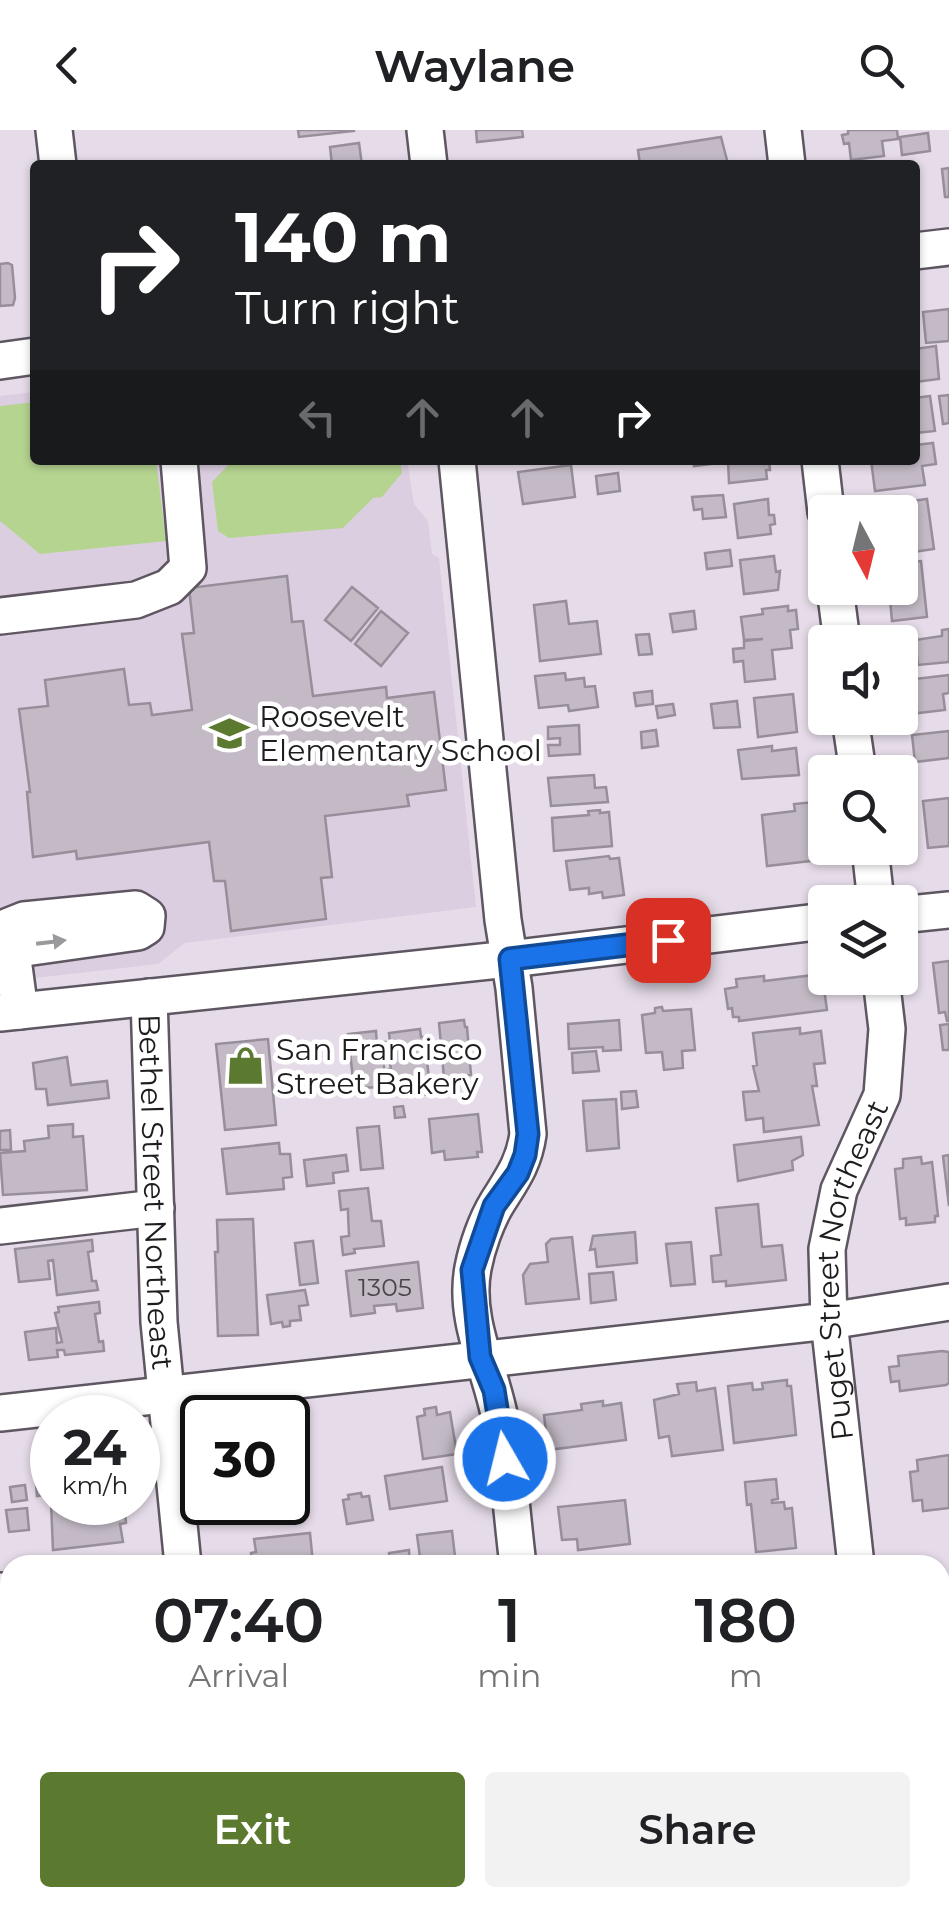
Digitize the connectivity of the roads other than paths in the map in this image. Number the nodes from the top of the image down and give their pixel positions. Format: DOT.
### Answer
graph roads {
  1 [pos="54,130"];
  2 [pos="425,130"];
  3 [pos="784,130"];
  4 [pos="57,160"];
  5 [pos="428,160"];
  6 [pos="787,160"];
  7 [pos="949,247"];
  8 [pos="920,250"];
  9 [pos="30,357"];
  10 [pos="0,361"];
  11 [pos="179,465"];
  12 [pos="458,465"];
  13 [pos="821,465"];
  14 [pos="824,495"];
  15 [pos="0,616"];
  16 [pos="949,910"];
  17 [pos="918,913"];
  18 [pos="808,923"];
  19 [pos="0,934"];
  20 [pos="510,959"];
  21 [pos="883,995"];
  22 [pos="149,997"];
  23 [pos="5,1010"];
  24 [pos="156,1208"];
  25 [pos="0,1226"];
  26 [pos="949,1302"];
  27 [pos="829,1320"];
  28 [pos="480,1357"];
  29 [pos="165,1394"];
  30 [pos="0,1413"];
  31 [pos="182,1555"];
  32 [pos="517,1555"];
  33 [pos="855,1555"];
  1 -- 4 [label="street"];
  2 -- 5 [label="street"];
  3 -- 6 [label="street"];
  7 -- 8 [label="street"];
  9 -- 10 [label="street"];
  11 -- 15 [label="street"];
  12 -- 20 [label="street"];
  13 -- 14 [label="street"];
  16 -- 17 [label="street"];
  18 -- 20 [label="street"];
  23 -- 19 [label="street, one-way"];
  20 -- 22 [label="street"];
  20 -- 28 [label="street"];
  21 -- 27 [label="street, Puget Street Northeast"];
  22 -- 23 [label="street"];
  22 -- 24 [label="street, Bethel Street Northeast"];
  24 -- 25 [label="street"];
  24 -- 29 [label="street, Bethel Street Northeast"];
  26 -- 27 [label="street"];
  27 -- 28 [label="street"];
  27 -- 33 [label="street, Puget Street Northeast"];
  28 -- 29 [label="street"];
  28 -- 32 [label="street"];
  29 -- 30 [label="street"];
  29 -- 31 [label="street, Bethel Street Northeast"];
}
